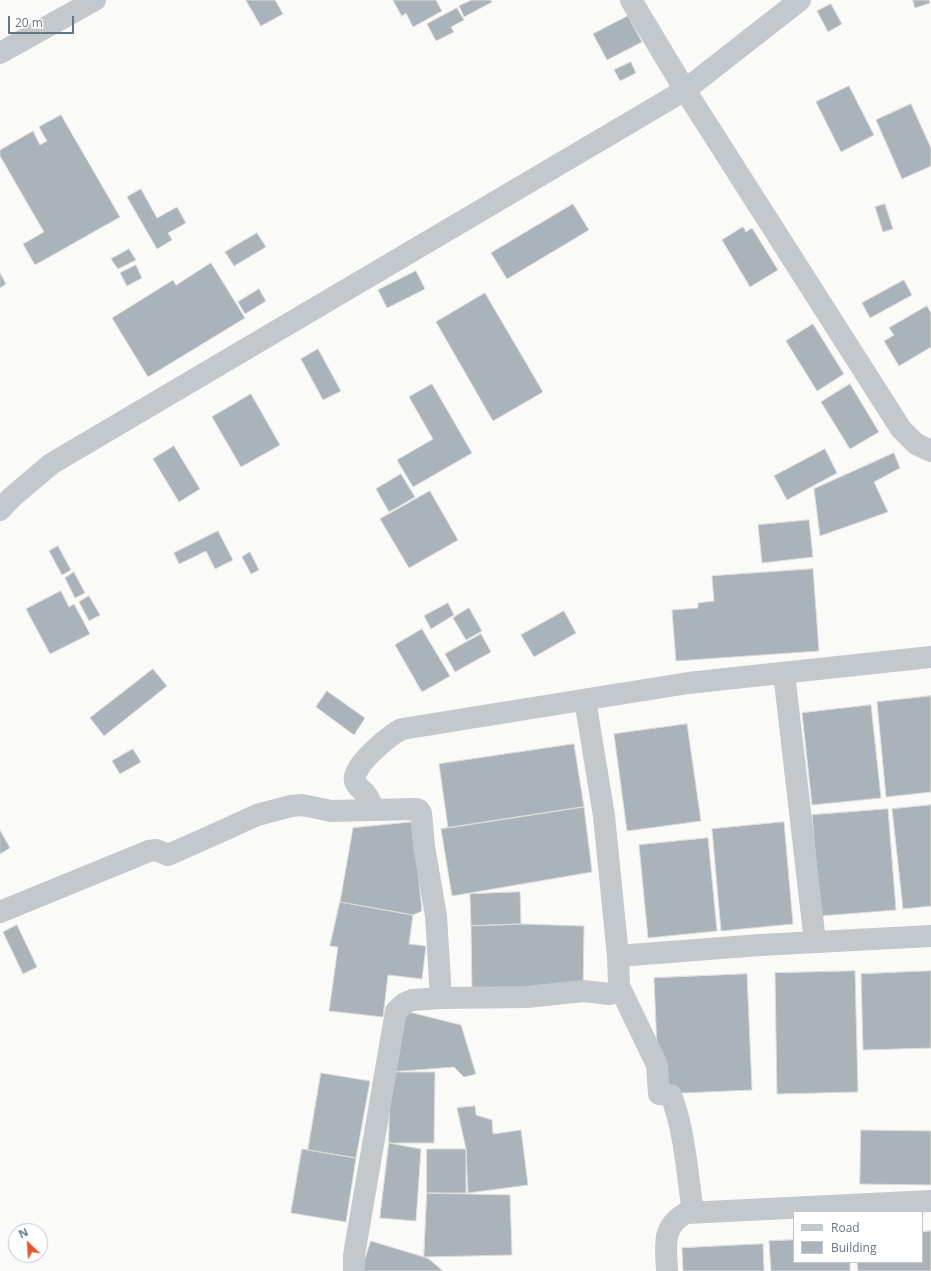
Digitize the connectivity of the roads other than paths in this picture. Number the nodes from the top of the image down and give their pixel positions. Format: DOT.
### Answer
graph roads {
  1 [pos="95,0"];
  2 [pos="631,0"];
  3 [pos="800,0"];
  4 [pos="0,54"];
  5 [pos="685,90"];
  6 [pos="931,451"];
  7 [pos="0,510"];
  8 [pos="931,657"];
  9 [pos="784,673"];
  10 [pos="585,700"];
  11 [pos="372,810"];
  12 [pos="0,912"];
  13 [pos="931,936"];
  14 [pos="816,942"];
  15 [pos="618,956"];
  16 [pos="619,986"];
  17 [pos="441,998"];
  18 [pos="931,1201"];
  19 [pos="693,1212"];
  20 [pos="354,1271"];
  21 [pos="667,1271"];
  1 -- 4 [label="street"];
  2 -- 5 [label="street"];
  3 -- 5 [label="street"];
  5 -- 6 [label="street"];
  5 -- 7 [label="street"];
  8 -- 9 [label="street"];
  9 -- 10 [label="street"];
  9 -- 14 [label="street"];
  10 -- 11 [label="street"];
  10 -- 15 [label="street"];
  11 -- 12 [label="street"];
  11 -- 17 [label="street"];
  13 -- 14 [label="street"];
  14 -- 15 [label="street"];
  15 -- 16 [label="street"];
  16 -- 17 [label="street"];
  16 -- 19 [label="street"];
  17 -- 20 [label="street"];
  18 -- 19 [label="street"];
  19 -- 21 [label="street"];
}
